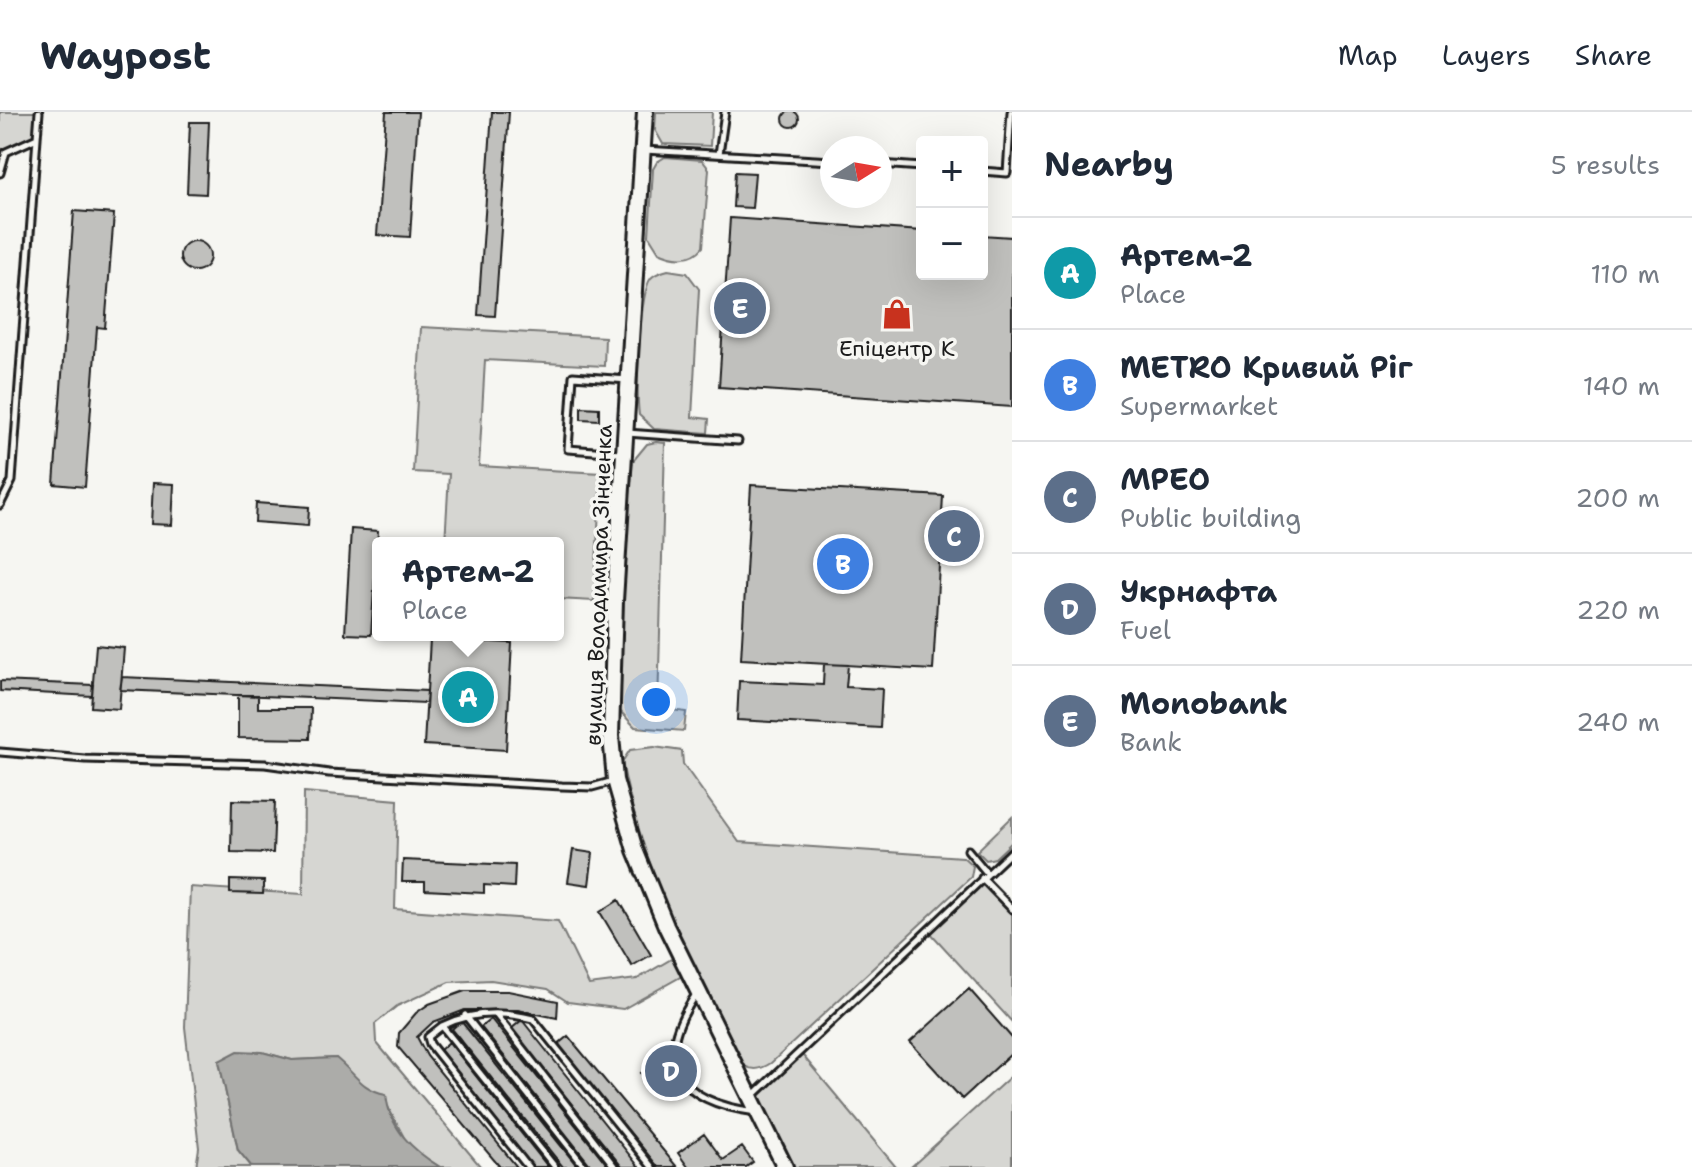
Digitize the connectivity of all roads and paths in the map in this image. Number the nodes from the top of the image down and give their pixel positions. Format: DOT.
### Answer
graph roads {
  1 [pos="39,112"];
  2 [pos="645,112"];
  3 [pos="725,112"];
  4 [pos="1011,112"];
  5 [pos="37,138"];
  6 [pos="643,150"];
  7 [pos="719,154"];
  8 [pos="820,160"];
  9 [pos="892,165"];
  10 [pos="916,167"];
  11 [pos="988,171"];
  12 [pos="0,173"];
  13 [pos="629,380"];
  14 [pos="626,433"];
  15 [pos="738,441"];
  16 [pos="624,453"];
  17 [pos="0,505"];
  18 [pos="0,752"];
  19 [pos="615,780"];
  20 [pos="968,850"];
  21 [pos="1012,851"];
  22 [pos="985,875"];
  23 [pos="1012,909"];
  24 [pos="698,991"];
  25 [pos="465,1015"];
  26 [pos="496,1016"];
  27 [pos="442,1026"];
  28 [pos="754,1105"];
  29 [pos="528,1167"];
  30 [pos="555,1167"];
  31 [pos="585,1167"];
  32 [pos="615,1167"];
  33 [pos="652,1167"];
  34 [pos="785,1167"];
  1 -- 5 [label="lane"];
  2 -- 6 [label="main road, вулиця Володимира Зінченка"];
  3 -- 7 [label="lane"];
  4 -- 11 [label="lane"];
  5 -- 12 [label="lane"];
  5 -- 17 [label="lane"];
  6 -- 7 [label="lane"];
  6 -- 13 [label="main road, вулиця Володимира Зінченка"];
  7 -- 8 [label="lane"];
  9 -- 10 [label="lane"];
  13 -- 14 [label="main road, вулиця Володимира Зінченка"];
  13 -- 16 [label="lane"];
  14 -- 15 [label="lane"];
  14 -- 16 [label="main road, вулиця Володимира Зінченка"];
  16 -- 19 [label="main road, вулиця Володимира Зінченка"];
  18 -- 19 [label="lane"];
  19 -- 24 [label="main road, вулиця Володимира Зінченка"];
  20 -- 22 [label="lane"];
  21 -- 22 [label="lane"];
  22 -- 23 [label="lane"];
  22 -- 28 [label="lane"];
  24 -- 28 [label="main road, вулиця Володимира Зінченка"];
  24 -- 28 [label="lane"];
  25 -- 26 [label="lane"];
  25 -- 27 [label="lane"];
  25 -- 31 [label="lane"];
  26 -- 32 [label="lane"];
  26 -- 33 [label="lane"];
  27 -- 29 [label="lane"];
  27 -- 30 [label="lane"];
  28 -- 34 [label="main road, вулиця Володимира Зінченка"];
}
